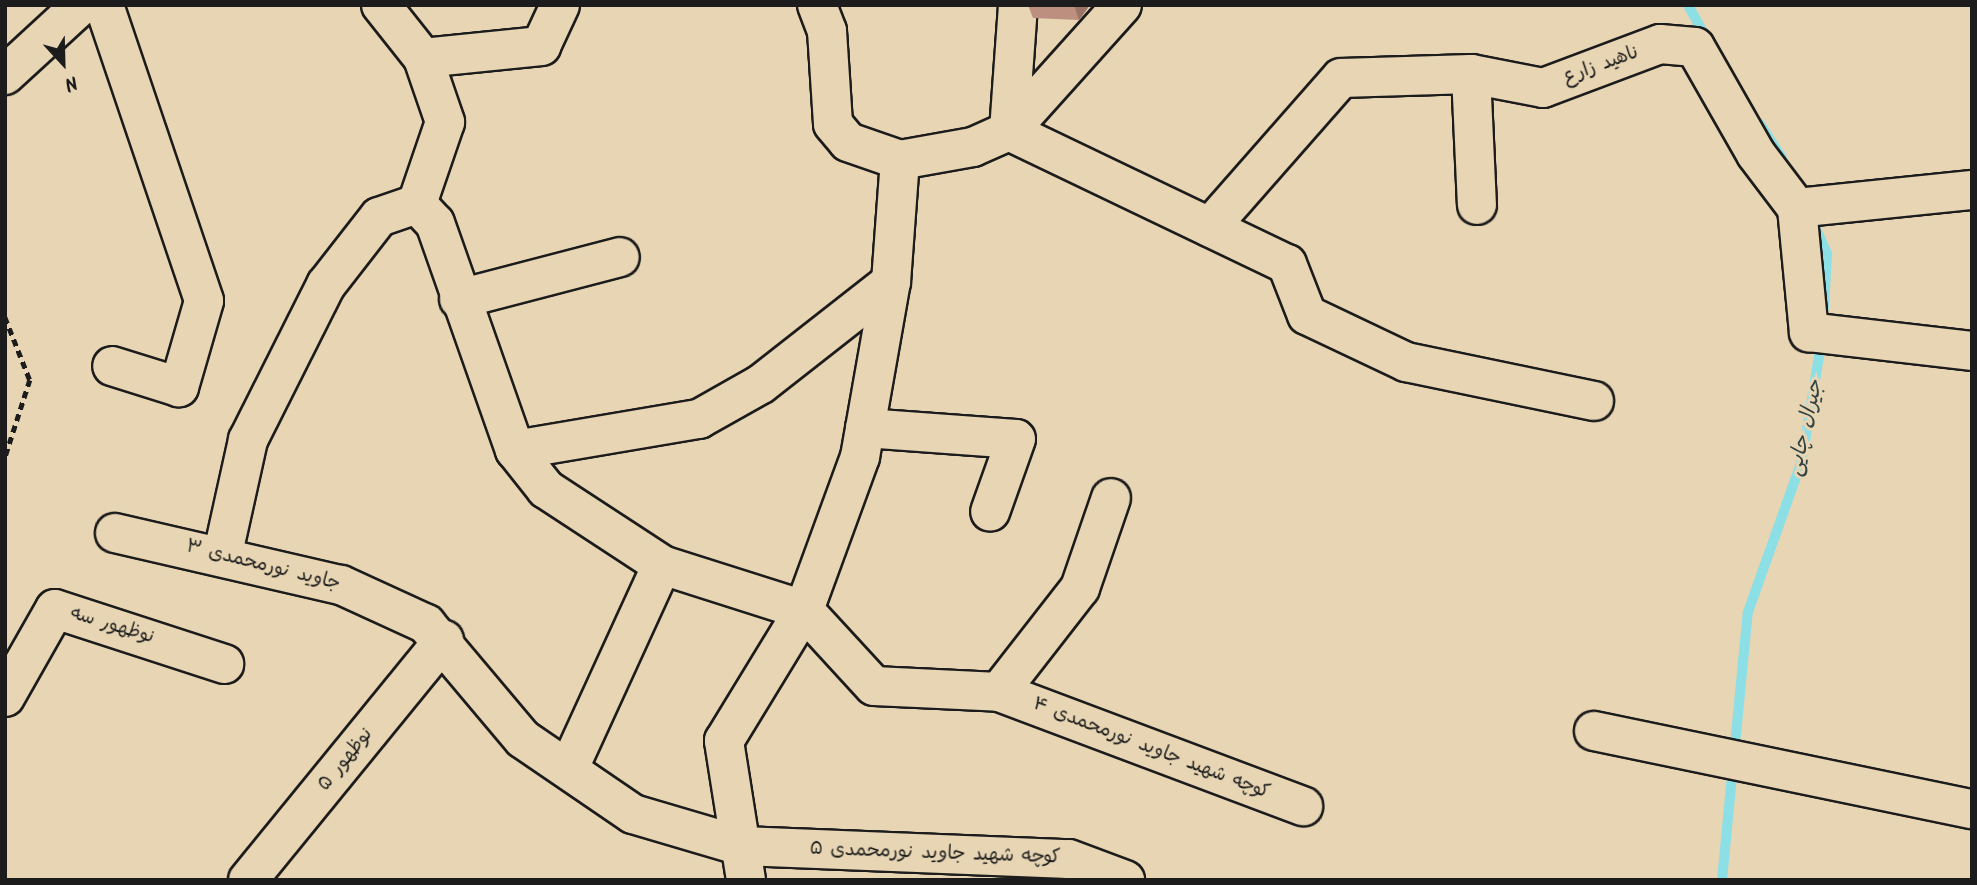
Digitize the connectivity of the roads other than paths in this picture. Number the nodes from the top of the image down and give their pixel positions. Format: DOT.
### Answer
graph roads {
  1 [pos="80,5"];
  2 [pos="104,5"];
  3 [pos="381,5"];
  4 [pos="559,5"];
  5 [pos="817,5"];
  6 [pos="1018,5"];
  7 [pos="1122,5"];
  8 [pos="423,58"];
  9 [pos="1471,74"];
  10 [pos="5,75"];
  11 [pos="1009,131"];
  12 [pos="900,160"];
  13 [pos="1972,190"];
  14 [pos="417,204"];
  15 [pos="1478,205"];
  16 [pos="1809,206"];
  17 [pos="1210,227"];
  18 [pos="620,257"];
  19 [pos="891,282"];
  20 [pos="459,299"];
  21 [pos="1972,351"];
  22 [pos="112,366"];
  23 [pos="1594,401"];
  24 [pos="865,428"];
  25 [pos="515,450"];
  26 [pos="1111,498"];
  27 [pos="990,512"];
  28 [pos="115,533"];
  29 [pos="223,553"];
  30 [pos="662,565"];
  31 [pos="804,610"];
  32 [pos="444,639"];
  33 [pos="224,664"];
  34 [pos="999,692"];
  35 [pos="5,698"];
  36 [pos="1594,731"];
  37 [pos="569,768"];
  38 [pos="1303,806"];
  39 [pos="1972,809"];
  40 [pos="744,863"];
  41 [pos="247,880"];
  42 [pos="1125,880"];
  1 -- 10 [label="street"];
  2 -- 22 [label="street"];
  3 -- 8 [label="street"];
  4 -- 8 [label="street"];
  5 -- 12 [label="street"];
  6 -- 11 [label="street"];
  7 -- 11 [label="street"];
  8 -- 14 [label="street"];
  9 -- 15 [label="street"];
  9 -- 16 [label="street, ناهید زارع"];
  9 -- 17 [label="street, ناهید زارع"];
  11 -- 12 [label="street"];
  11 -- 17 [label="street"];
  12 -- 19 [label="street"];
  13 -- 16 [label="street"];
  14 -- 20 [label="street"];
  14 -- 29 [label="street"];
  16 -- 21 [label="street"];
  17 -- 23 [label="street"];
  18 -- 20 [label="street"];
  19 -- 24 [label="street"];
  19 -- 25 [label="street"];
  20 -- 25 [label="street"];
  24 -- 27 [label="street"];
  24 -- 31 [label="street"];
  25 -- 30 [label="street"];
  26 -- 34 [label="street"];
  28 -- 29 [label="street, جاوید نورمحمدی ۳"];
  29 -- 32 [label="street, جاوید نورمحمدی ۳"];
  30 -- 31 [label="street"];
  30 -- 37 [label="street"];
  31 -- 34 [label="street, کوچه شهید جاوید نورمحمدی ۴"];
  31 -- 40 [label="street"];
  32 -- 37 [label="street, جاوید نورمحمدی ۳"];
  32 -- 41 [label="street, نوظهور ۵"];
  33 -- 35 [label="street, نوظهور سه"];
  34 -- 38 [label="street, کوچه شهید جاوید نورمحمدی ۴"];
  36 -- 39 [label="street"];
  37 -- 40 [label="street, جاوید نورمحمدی ۳"];
  40 -- 42 [label="street, کوچه شهید جاوید نورمحمدی ۵"];
}
